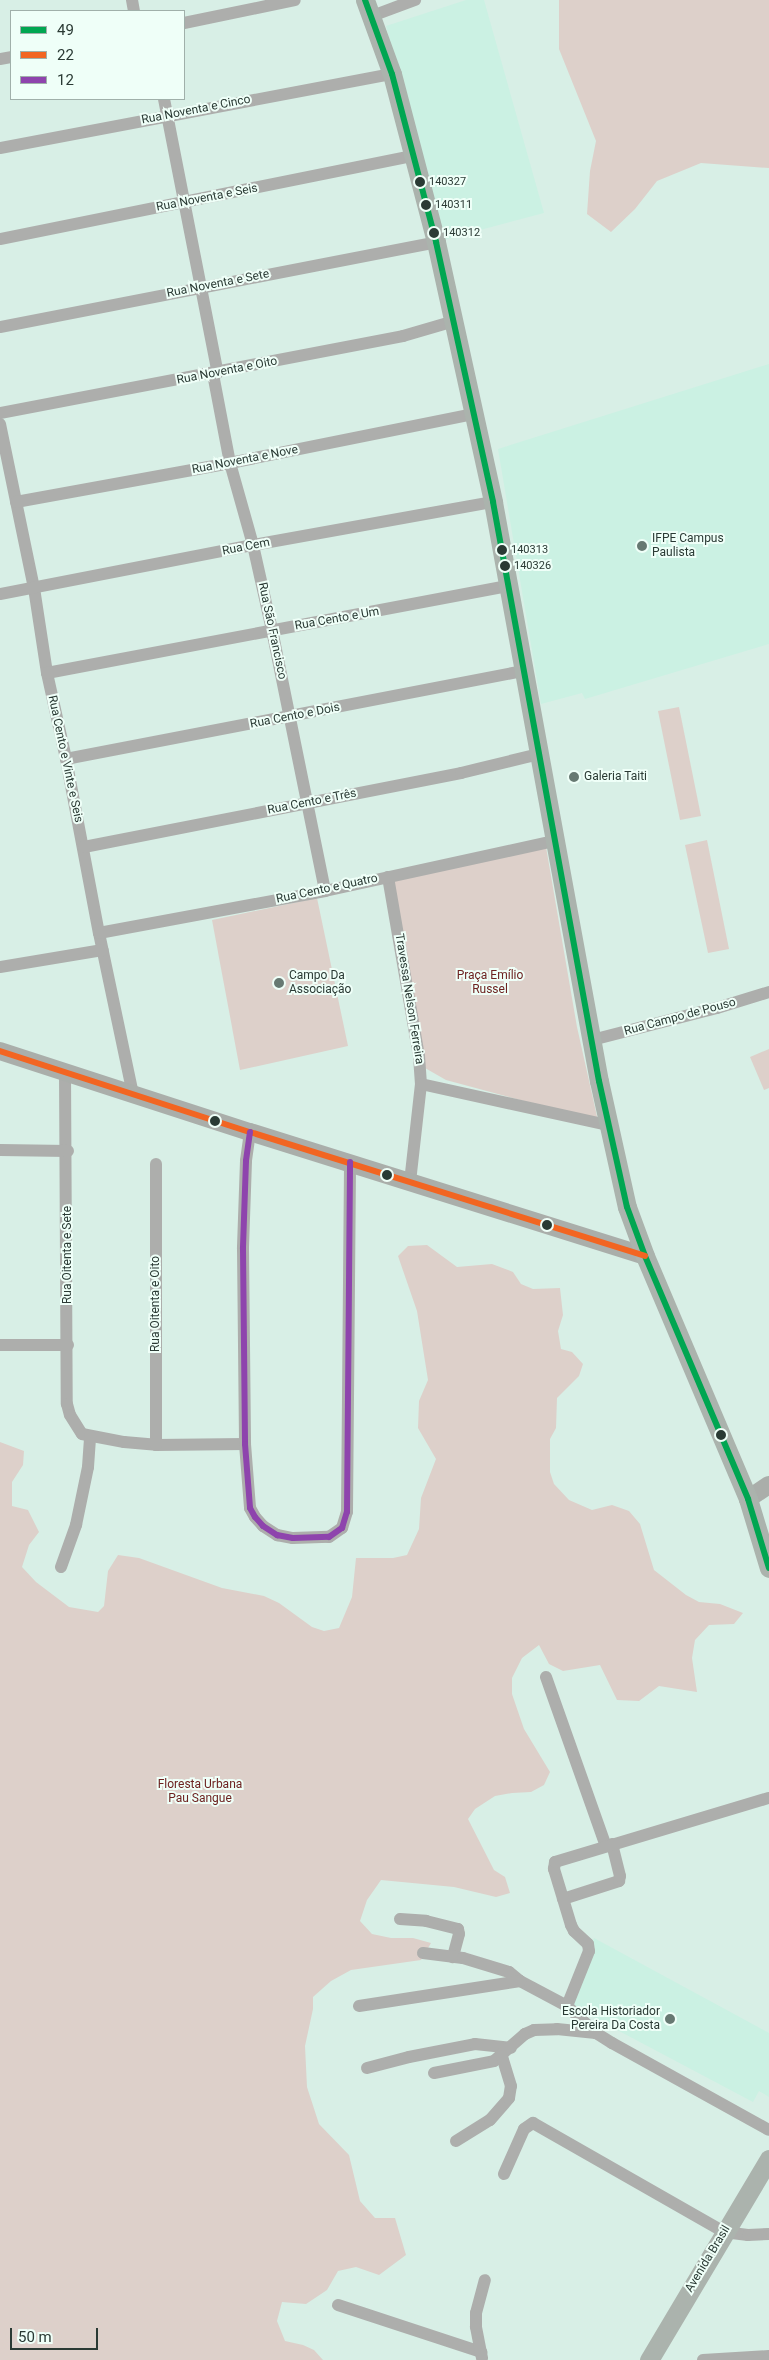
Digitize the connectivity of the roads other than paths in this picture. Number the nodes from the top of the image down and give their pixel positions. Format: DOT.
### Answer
graph roads {
  1 [pos="295,0"];
  2 [pos="415,0"];
  3 [pos="368,8"];
  4 [pos="185,23"];
  5 [pos="392,74"];
  6 [pos="164,100"];
  7 [pos="167,115"];
  8 [pos="0,148"];
  9 [pos="413,156"];
  10 [pos="185,203"];
  11 [pos="0,238"];
  12 [pos="436,242"];
  13 [pos="202,287"];
  14 [pos="451,322"];
  15 [pos="0,326"];
  16 [pos="216,373"];
  17 [pos="0,413"];
  18 [pos="474,414"];
  19 [pos="0,424"];
  20 [pos="230,463"];
  21 [pos="16,502"];
  22 [pos="493,502"];
  23 [pos="254,545"];
  24 [pos="509,586"];
  25 [pos="34,588"];
  26 [pos="0,594"];
  27 [pos="272,630"];
  28 [pos="524,671"];
  29 [pos="47,673"];
  30 [pos="289,717"];
  31 [pos="539,754"];
  32 [pos="66,759"];
  33 [pos="308,803"];
  34 [pos="555,841"];
  35 [pos="84,847"];
  36 [pos="388,877"];
  37 [pos="325,890"];
  38 [pos="99,933"];
  39 [pos="103,950"];
  40 [pos="0,967"];
  41 [pos="769,992"];
  42 [pos="592,1040"];
  43 [pos="0,1051"];
  44 [pos="65,1072"];
  45 [pos="421,1084"];
  46 [pos="134,1094"];
  47 [pos="608,1125"];
  48 [pos="250,1132"];
  49 [pos="0,1150"];
  50 [pos="68,1151"];
  51 [pos="350,1162"];
  52 [pos="156,1164"];
  53 [pos="410,1182"];
  54 [pos="645,1256"];
  55 [pos="0,1345"];
  56 [pos="68,1345"];
  57 [pos="86,1435"];
  58 [pos="245,1444"];
  59 [pos="156,1445"];
  60 [pos="769,1485"];
  61 [pos="748,1499"];
  62 [pos="61,1567"];
  63 [pos="769,1568"];
  64 [pos="546,1677"];
  65 [pos="769,1798"];
  66 [pos="609,1845"];
  67 [pos="563,1899"];
  68 [pos="400,1919"];
  69 [pos="423,1954"];
  70 [pos="453,1957"];
  71 [pos="520,1981"];
  72 [pos="359,2006"];
  73 [pos="567,2006"];
  74 [pos="596,2033"];
  75 [pos="507,2052"];
  76 [pos="367,2068"];
  77 [pos="434,2073"];
  78 [pos="769,2130"];
  79 [pos="456,2140"];
  80 [pos="769,2159"];
  81 [pos="504,2174"];
  82 [pos="724,2232"];
  83 [pos="769,2234"];
  84 [pos="485,2280"];
  85 [pos="338,2305"];
  86 [pos="482,2356"];
  87 [pos="769,2356"];
  88 [pos="649,2360"];
  89 [pos="703,2360"];
  1 -- 4 [label="street"];
  2 -- 3 [label="street"];
  3 -- 5 [label="main road"];
  5 -- 7 [label="street, Rua Noventa e Cinco"];
  5 -- 9 [label="main road"];
  6 -- 7 [label="street, Rua São Francisco"];
  7 -- 8 [label="street, Rua Noventa e Cinco"];
  7 -- 10 [label="street, Rua São Francisco"];
  9 -- 10 [label="street, Rua Noventa e Seis"];
  9 -- 12 [label="main road"];
  10 -- 11 [label="street, Rua Noventa e Seis"];
  10 -- 13 [label="street, Rua São Francisco"];
  12 -- 13 [label="street, Rua Noventa e Sete"];
  12 -- 14 [label="main road"];
  13 -- 15 [label="street, Rua Noventa e Sete"];
  13 -- 16 [label="street, Rua São Francisco"];
  14 -- 16 [label="street, Rua Noventa e Oito"];
  14 -- 18 [label="main road"];
  16 -- 17 [label="street, Rua Noventa e Oito"];
  16 -- 20 [label="street, Rua São Francisco"];
  18 -- 20 [label="street, Rua Noventa e Nove"];
  18 -- 22 [label="main road"];
  19 -- 21 [label="street, Rua Cento e Vinte e Seis"];
  20 -- 21 [label="street, Rua Noventa e Nove"];
  20 -- 23 [label="street, Rua São Francisco"];
  21 -- 25 [label="street, Rua Cento e Vinte e Seis"];
  22 -- 23 [label="street, Rua Cem"];
  22 -- 24 [label="main road"];
  23 -- 25 [label="street, Rua Cem"];
  23 -- 27 [label="street, Rua São Francisco"];
  24 -- 27 [label="street, Rua Cento e Um"];
  24 -- 28 [label="main road"];
  25 -- 26 [label="street, Rua Cem"];
  25 -- 29 [label="street, Rua Cento e Vinte e Seis"];
  27 -- 29 [label="street, Rua Cento e Um"];
  27 -- 30 [label="street, Rua São Francisco"];
  28 -- 30 [label="street, Rua Cento e Dois"];
  28 -- 31 [label="main road"];
  29 -- 32 [label="street, Rua Cento e Vinte e Seis"];
  30 -- 32 [label="street, Rua Cento e Dois"];
  30 -- 33 [label="street, Rua São Francisco"];
  31 -- 33 [label="street, Rua Cento e Três"];
  31 -- 34 [label="main road"];
  32 -- 35 [label="street, Rua Cento e Vinte e Seis"];
  33 -- 35 [label="street, Rua Cento e Três"];
  33 -- 37 [label="street, Rua São Francisco"];
  34 -- 36 [label="street, Rua Cento e Quatro"];
  34 -- 42 [label="main road"];
  35 -- 38 [label="street, Rua Cento e Vinte e Seis"];
  36 -- 37 [label="street, Rua Cento e Quatro"];
  36 -- 45 [label="street, Travessa Nelson Ferreira"];
  37 -- 38 [label="street, Rua Cento e Quatro"];
  38 -- 39 [label="street, Rua Cento e Vinte e Seis"];
  39 -- 40 [label="street"];
  39 -- 46 [label="street, Rua Cento e Vinte e Seis"];
  41 -- 42 [label="street, Rua Campo de Pouso"];
  42 -- 47 [label="main road"];
  43 -- 44 [label="main road"];
  44 -- 46 [label="main road"];
  44 -- 50 [label="street, Rua Oitenta e Sete"];
  45 -- 47 [label="street"];
  45 -- 53 [label="street, Travessa Nelson Ferreira"];
  46 -- 48 [label="main road"];
  47 -- 54 [label="main road"];
  48 -- 51 [label="main road"];
  48 -- 58 [label="street"];
  49 -- 50 [label="street"];
  50 -- 56 [label="street, Rua Oitenta e Sete"];
  51 -- 53 [label="main road"];
  51 -- 58 [label="street"];
  52 -- 59 [label="street, Rua Oitenta e Oito"];
  53 -- 54 [label="main road"];
  54 -- 61 [label="main road"];
  55 -- 56 [label="street"];
  56 -- 57 [label="street, Rua Oitenta e Sete"];
  57 -- 59 [label="street"];
  57 -- 62 [label="street"];
  58 -- 59 [label="street"];
  60 -- 61 [label="main road"];
  61 -- 63 [label="main road"];
  64 -- 66 [label="street"];
  65 -- 66 [label="street"];
  66 -- 67 [label="street"];
  66 -- 67 [label="street"];
  67 -- 73 [label="street"];
  68 -- 70 [label="street"];
  69 -- 70 [label="street"];
  70 -- 71 [label="street"];
  71 -- 72 [label="street"];
  71 -- 73 [label="street"];
  73 -- 74 [label="street"];
  74 -- 75 [label="street"];
  74 -- 78 [label="street"];
  75 -- 76 [label="street"];
  75 -- 77 [label="street"];
  75 -- 79 [label="street"];
  80 -- 82 [label="main road, Avenida Brasil"];
  81 -- 82 [label="street"];
  82 -- 83 [label="street"];
  82 -- 88 [label="main road, Avenida Brasil"];
  84 -- 86 [label="street"];
  85 -- 86 [label="street"];
  87 -- 89 [label="street"];
}
